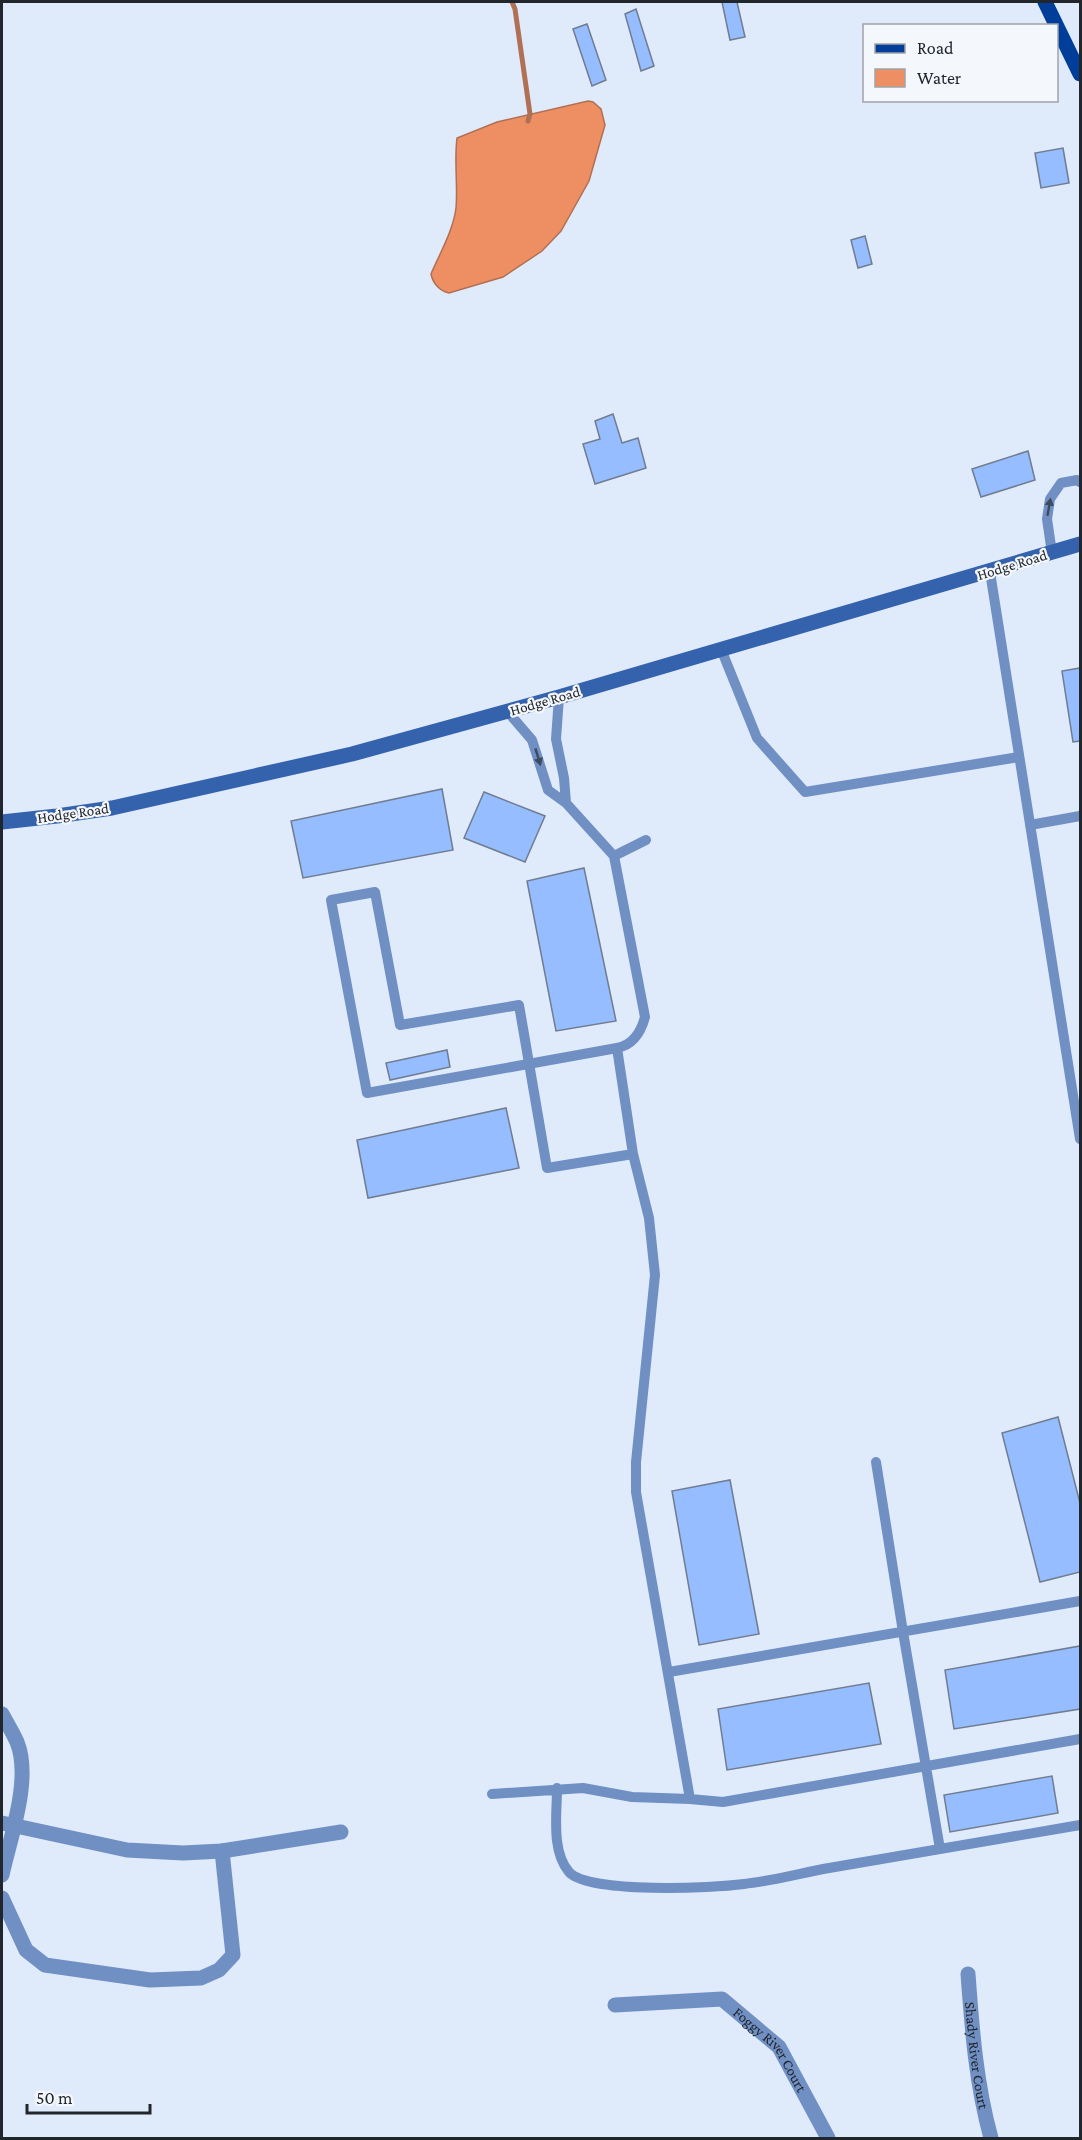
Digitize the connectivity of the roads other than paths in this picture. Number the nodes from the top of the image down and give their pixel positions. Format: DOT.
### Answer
graph roads {
  1 [pos="1046,2"];
  2 [pos="1056,24"];
  3 [pos="1058,27"];
  4 [pos="1080,74"];
  5 [pos="1080,482"];
  6 [pos="1080,544"];
  7 [pos="1052,553"];
  8 [pos="990,572"];
  9 [pos="722,648"];
  10 [pos="559,697"];
  11 [pos="508,711"];
  12 [pos="1019,757"];
  13 [pos="566,803"];
  14 [pos="1080,816"];
  15 [pos="2,822"];
  16 [pos="1030,825"];
  17 [pos="646,840"];
  18 [pos="614,856"];
  19 [pos="617,1048"];
  20 [pos="529,1064"];
  21 [pos="1080,1139"];
  22 [pos="633,1154"];
  23 [pos="876,1462"];
  24 [pos="1080,1601"];
  25 [pos="903,1632"];
  26 [pos="669,1672"];
  27 [pos="2,1714"];
  28 [pos="1080,1739"];
  29 [pos="926,1766"];
  30 [pos="557,1788"];
  31 [pos="492,1794"];
  32 [pos="690,1799"];
  33 [pos="7,1825"];
  34 [pos="1080,1825"];
  35 [pos="341,1832"];
  36 [pos="940,1849"];
  37 [pos="222,1851"];
  38 [pos="2,1875"];
  39 [pos="2,1898"];
  40 [pos="968,1974"];
  41 [pos="615,2005"];
  42 [pos="828,2139"];
  43 [pos="991,2139"];
  1 -- 2 [label="main road"];
  3 -- 4 [label="main road"];
  7 -- 5 [label="lane, one-way"];
  6 -- 7 [label="main road, Hodge Road"];
  7 -- 8 [label="main road, Hodge Road"];
  8 -- 9 [label="main road, Hodge Road"];
  8 -- 12 [label="lane"];
  9 -- 10 [label="main road, Hodge Road"];
  9 -- 12 [label="lane"];
  10 -- 11 [label="main road, Hodge Road"];
  10 -- 13 [label="lane"];
  11 -- 13 [label="lane, one-way"];
  11 -- 15 [label="main road, Hodge Road"];
  12 -- 16 [label="lane"];
  13 -- 18 [label="lane"];
  14 -- 16 [label="lane"];
  16 -- 21 [label="lane"];
  17 -- 18 [label="lane"];
  18 -- 19 [label="lane"];
  19 -- 20 [label="lane"];
  19 -- 22 [label="lane"];
  20 -- 20 [label="lane"];
  20 -- 22 [label="lane"];
  22 -- 26 [label="lane"];
  23 -- 25 [label="lane"];
  24 -- 25 [label="lane"];
  25 -- 26 [label="lane"];
  25 -- 29 [label="lane"];
  26 -- 32 [label="lane"];
  27 -- 33 [label="street"];
  28 -- 29 [label="lane"];
  29 -- 32 [label="lane"];
  29 -- 36 [label="lane"];
  30 -- 31 [label="lane"];
  30 -- 32 [label="lane"];
  30 -- 36 [label="lane"];
  33 -- 37 [label="street"];
  33 -- 38 [label="street"];
  34 -- 36 [label="lane"];
  35 -- 37 [label="street"];
  37 -- 39 [label="street"];
  40 -- 43 [label="street, Shady River Court"];
  41 -- 42 [label="street, Foggy River Court"];
}
